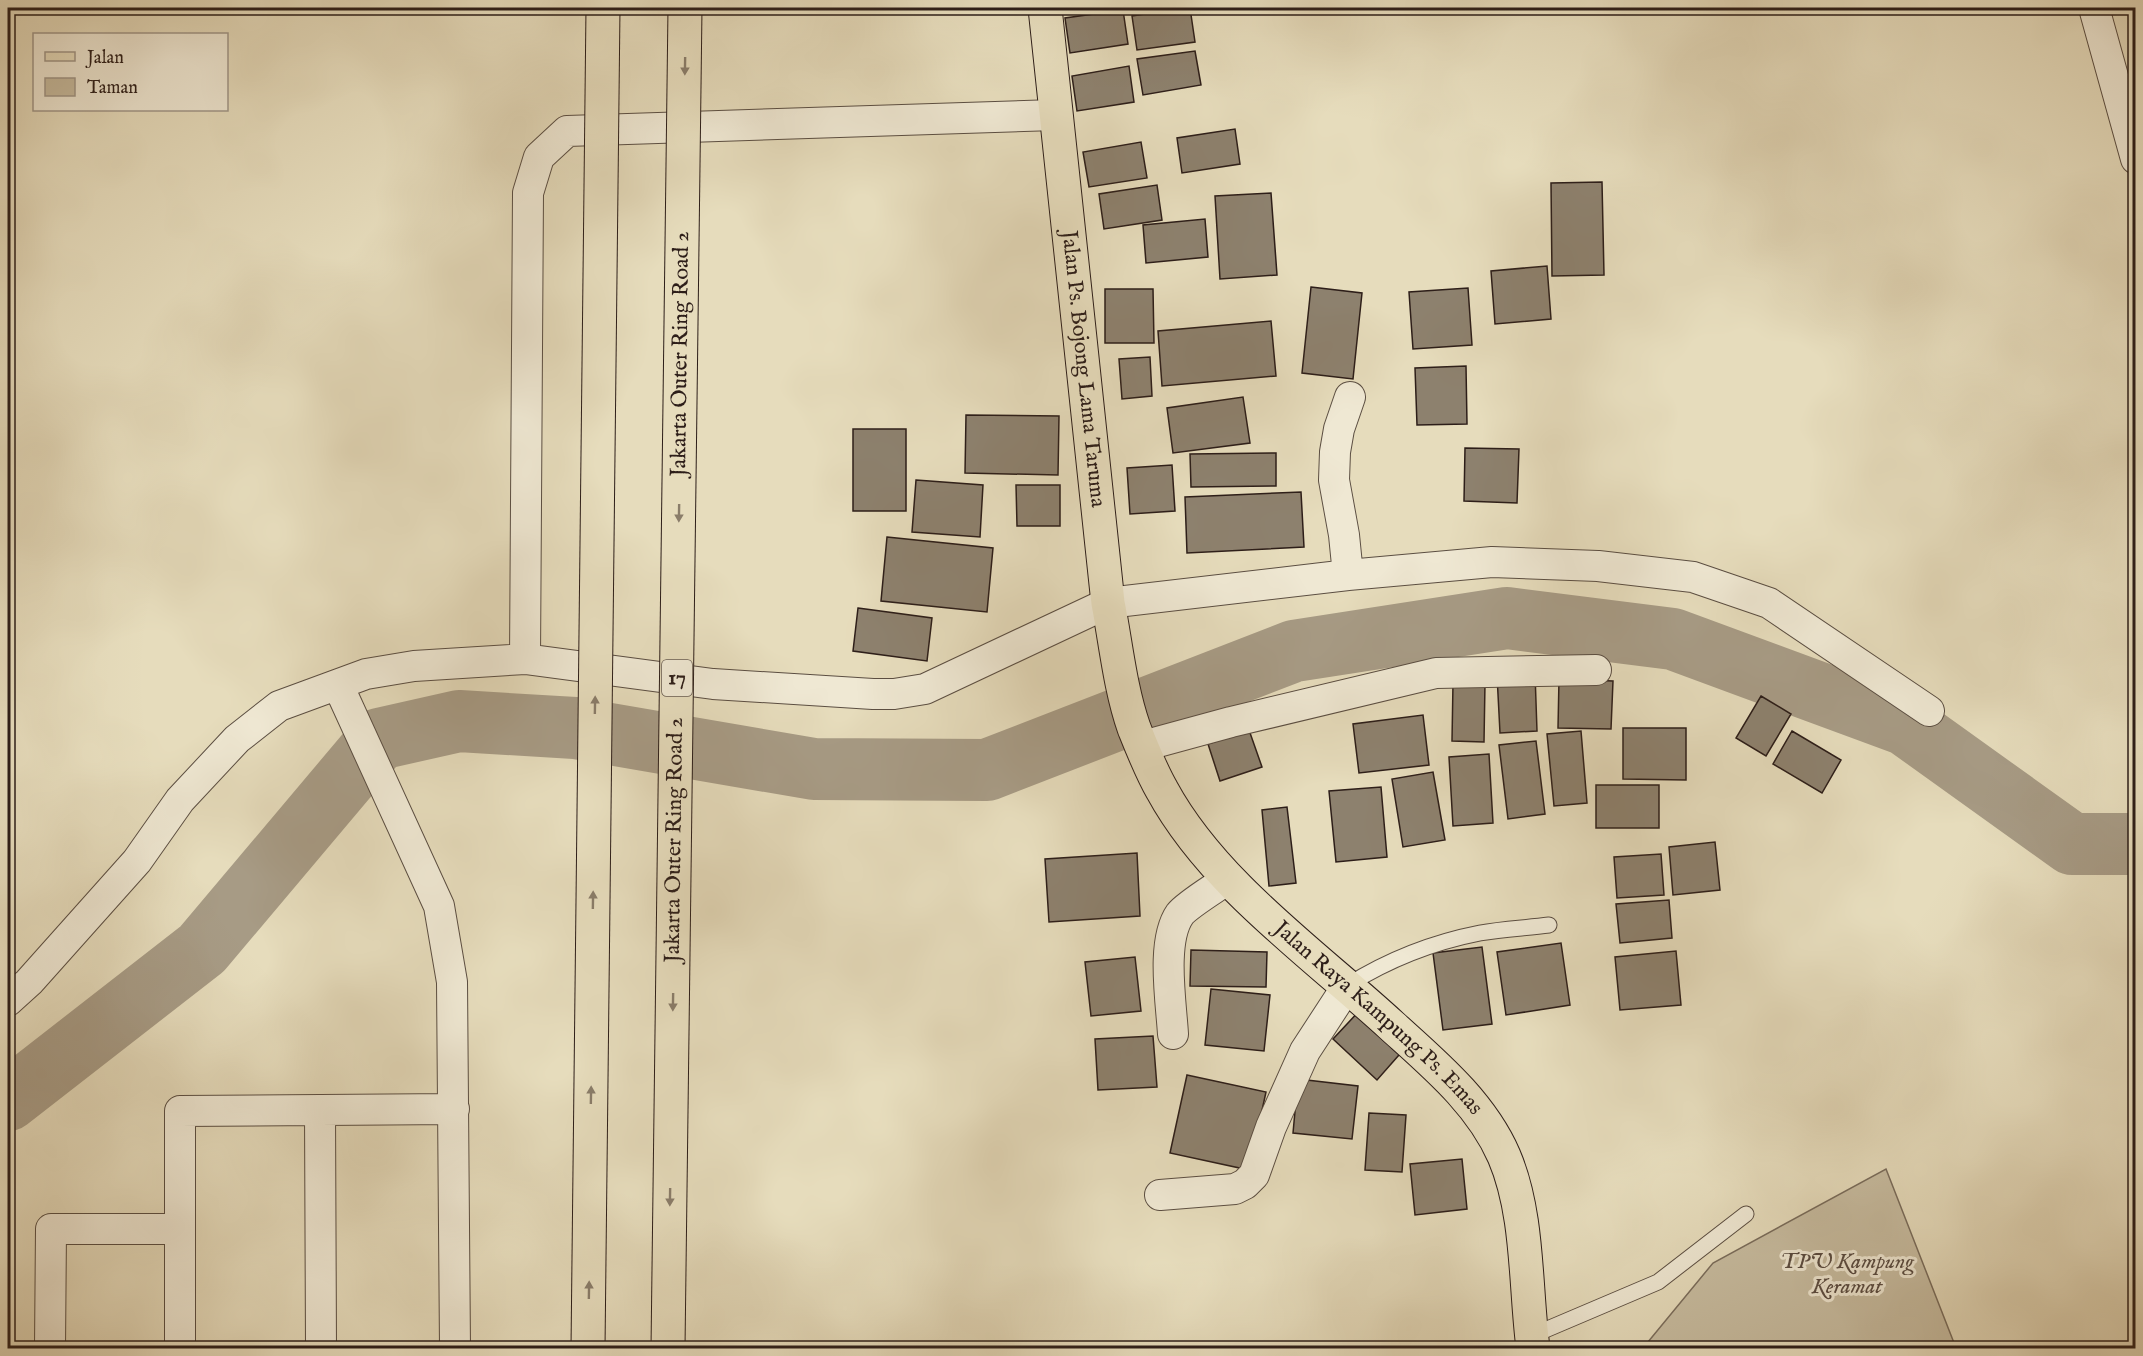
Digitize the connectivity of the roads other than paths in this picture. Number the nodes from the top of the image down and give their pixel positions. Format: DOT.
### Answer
graph roads {
  1 [pos="603,8"];
  2 [pos="686,8"];
  3 [pos="1045,8"];
  4 [pos="2094,8"];
  5 [pos="1055,115"];
  6 [pos="2136,159"];
  7 [pos="1350,397"];
  8 [pos="1348,575"];
  9 [pos="1108,603"];
  10 [pos="525,659"];
  11 [pos="1596,670"];
  12 [pos="338,685"];
  13 [pos="1929,711"];
  14 [pos="1139,737"];
  15 [pos="1229,878"];
  16 [pos="1549,925"];
  17 [pos="1348,985"];
  18 [pos="8,1001"];
  19 [pos="1173,1034"];
  20 [pos="454,1109"];
  21 [pos="320,1110"];
  22 [pos="1160,1196"];
  23 [pos="1746,1214"];
  24 [pos="180,1229"];
  25 [pos="1532,1342"];
  26 [pos="50,1348"];
  27 [pos="180,1348"];
  28 [pos="321,1348"];
  29 [pos="455,1348"];
  30 [pos="588,1348"];
  31 [pos="668,1348"];
  30 -- 1 [label="main road, one-way, bridge"];
  2 -- 31 [label="main road, Jakarta Outer Ring Road 2 / 17, one-way, bridge"];
  3 -- 5 [label="main road, Jalan Ps. Bojong Lama Taruma"];
  4 -- 6 [label="street"];
  5 -- 9 [label="main road, Jalan Ps. Bojong Lama Taruma"];
  5 -- 10 [label="street"];
  7 -- 8 [label="street"];
  8 -- 9 [label="street"];
  8 -- 13 [label="street"];
  9 -- 10 [label="street"];
  9 -- 14 [label="main road, Jalan Ps. Bojong Lama Taruma"];
  10 -- 12 [label="street"];
  11 -- 14 [label="street"];
  12 -- 18 [label="street"];
  12 -- 20 [label="street"];
  14 -- 15 [label="main road, Jalan Raya Kampung Ps. Emas"];
  15 -- 17 [label="main road, Jalan Raya Kampung Ps. Emas"];
  15 -- 19 [label="street"];
  16 -- 17 [label="lane"];
  17 -- 22 [label="street"];
  17 -- 25 [label="main road, Jalan Raya Kampung Ps. Emas"];
  20 -- 21 [label="street"];
  20 -- 29 [label="street"];
  21 -- 24 [label="street"];
  21 -- 28 [label="street"];
  23 -- 25 [label="lane"];
  24 -- 26 [label="street"];
  24 -- 27 [label="street"];
}
